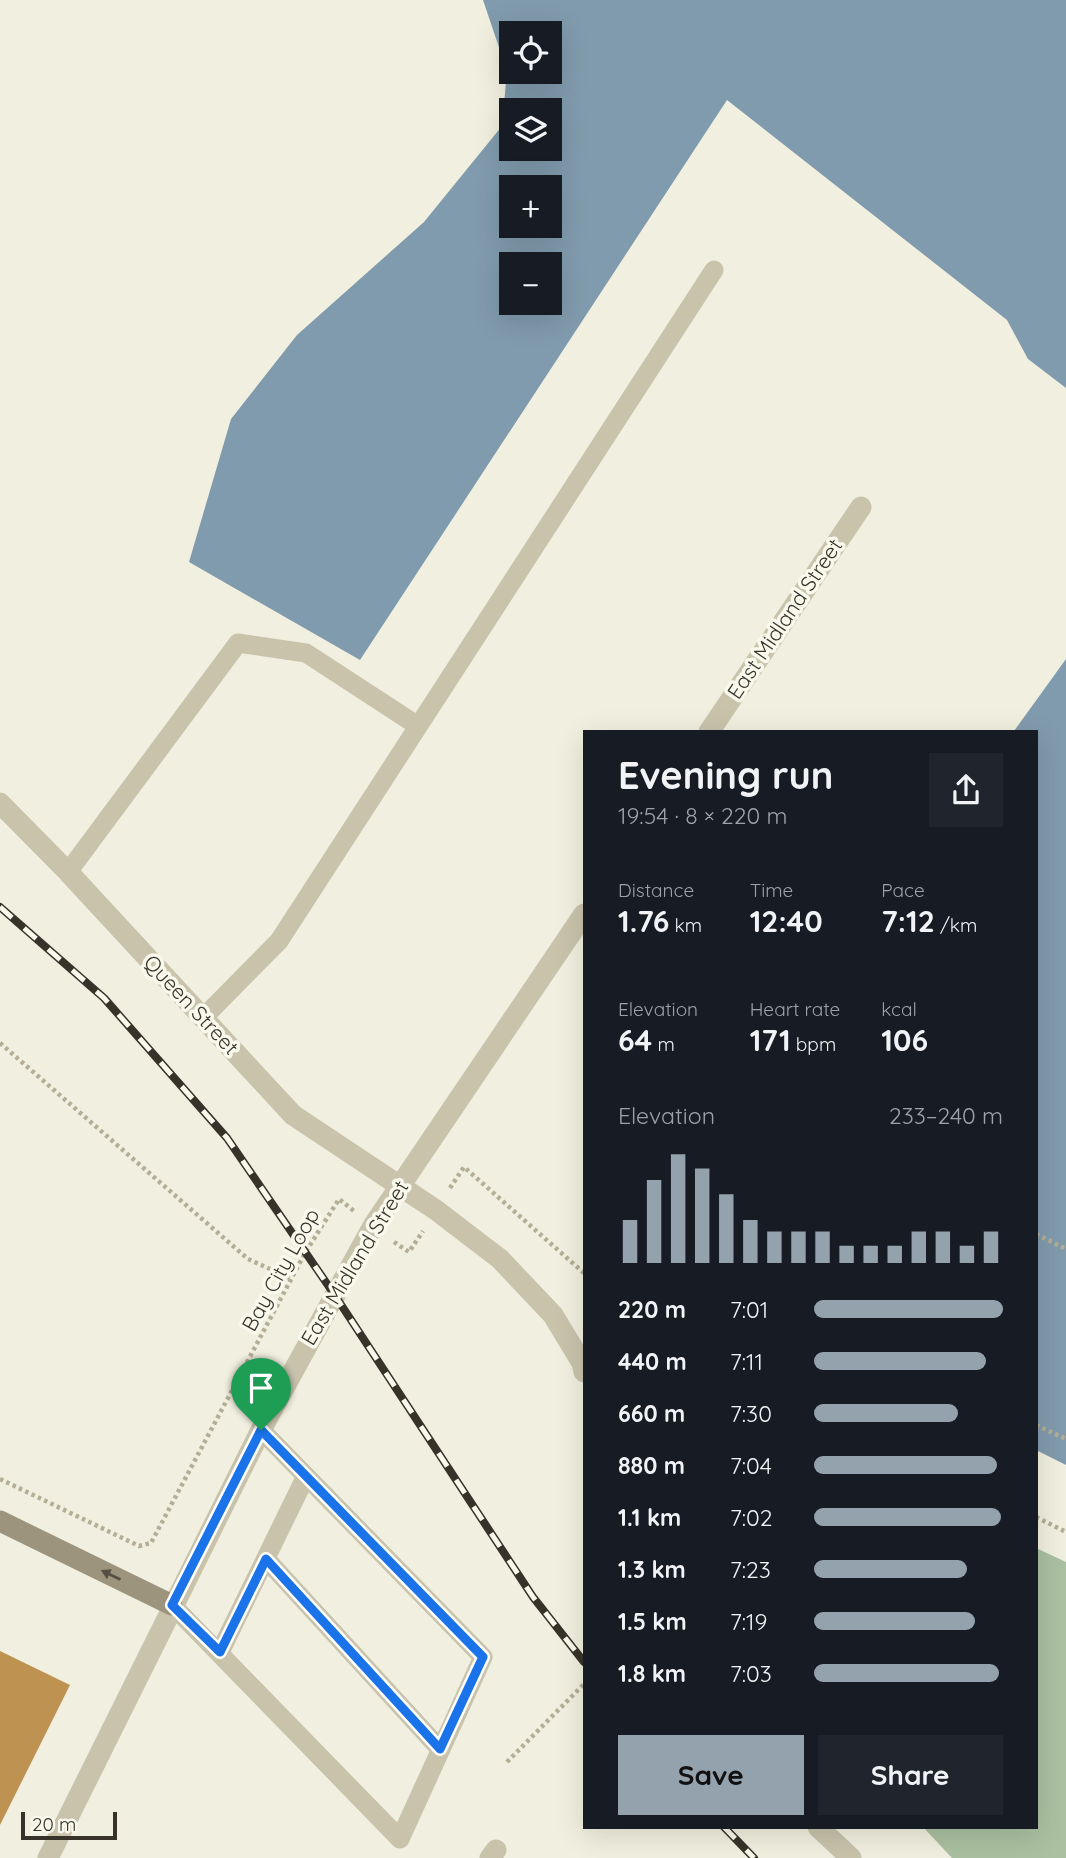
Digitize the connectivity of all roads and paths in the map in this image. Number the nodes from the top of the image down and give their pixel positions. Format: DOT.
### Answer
graph roads {
  1 [pos="714,270"];
  2 [pos="861,507"];
  3 [pos="418,726"];
  4 [pos="710,730"];
  5 [pos="0,803"];
  6 [pos="68,872"];
  7 [pos="583,915"];
  8 [pos="203,1018"];
  9 [pos="0,1043"];
  10 [pos="464,1167"];
  11 [pos="399,1187"];
  12 [pos="339,1199"];
  13 [pos="1038,1235"];
  14 [pos="1066,1249"];
  15 [pos="583,1272"];
  16 [pos="292,1279"];
  17 [pos="583,1368"];
  18 [pos="1038,1425"];
  19 [pos="261,1430"];
  20 [pos="1066,1439"];
  21 [pos="306,1476"];
  22 [pos="0,1479"];
  23 [pos="1038,1518"];
  24 [pos="0,1521"];
  25 [pos="1066,1532"];
  26 [pos="266,1559"];
  27 [pos="172,1605"];
  28 [pos="220,1652"];
  29 [pos="583,1686"];
  30 [pos="440,1749"];
  31 [pos="507,1762"];
  32 [pos="820,1829"];
  33 [pos="48,1858"];
  34 [pos="851,1858"];
  1 -- 3 [label="lane"];
  2 -- 4 [label="street, East Midland Street"];
  3 -- 6 [label="lane"];
  3 -- 8 [label="lane"];
  5 -- 6 [label="street, Queen Street"];
  6 -- 8 [label="street, Queen Street"];
  7 -- 11 [label="street, East Midland Street"];
  8 -- 11 [label="street, Queen Street"];
  9 -- 16 [label="path"];
  10 -- 15 [label="path"];
  11 -- 17 [label="street, Queen Street"];
  11 -- 19 [label="street, East Midland Street"];
  12 -- 16 [label="path, Bay City Loop"];
  13 -- 14 [label="path"];
  16 -- 22 [label="path, Bay City Loop"];
  18 -- 20 [label="path"];
  19 -- 21 [label="lane"];
  19 -- 27 [label="street, East Midland Street"];
  21 -- 26 [label="lane"];
  21 -- 30 [label="lane"];
  23 -- 25 [label="path"];
  27 -- 24 [label="main road, one-way"];
  26 -- 28 [label="lane"];
  26 -- 30 [label="lane"];
  27 -- 28 [label="lane"];
  27 -- 33 [label="street, East Midland Street"];
  28 -- 30 [label="lane"];
  29 -- 31 [label="path"];
  32 -- 34 [label="street"];
}
